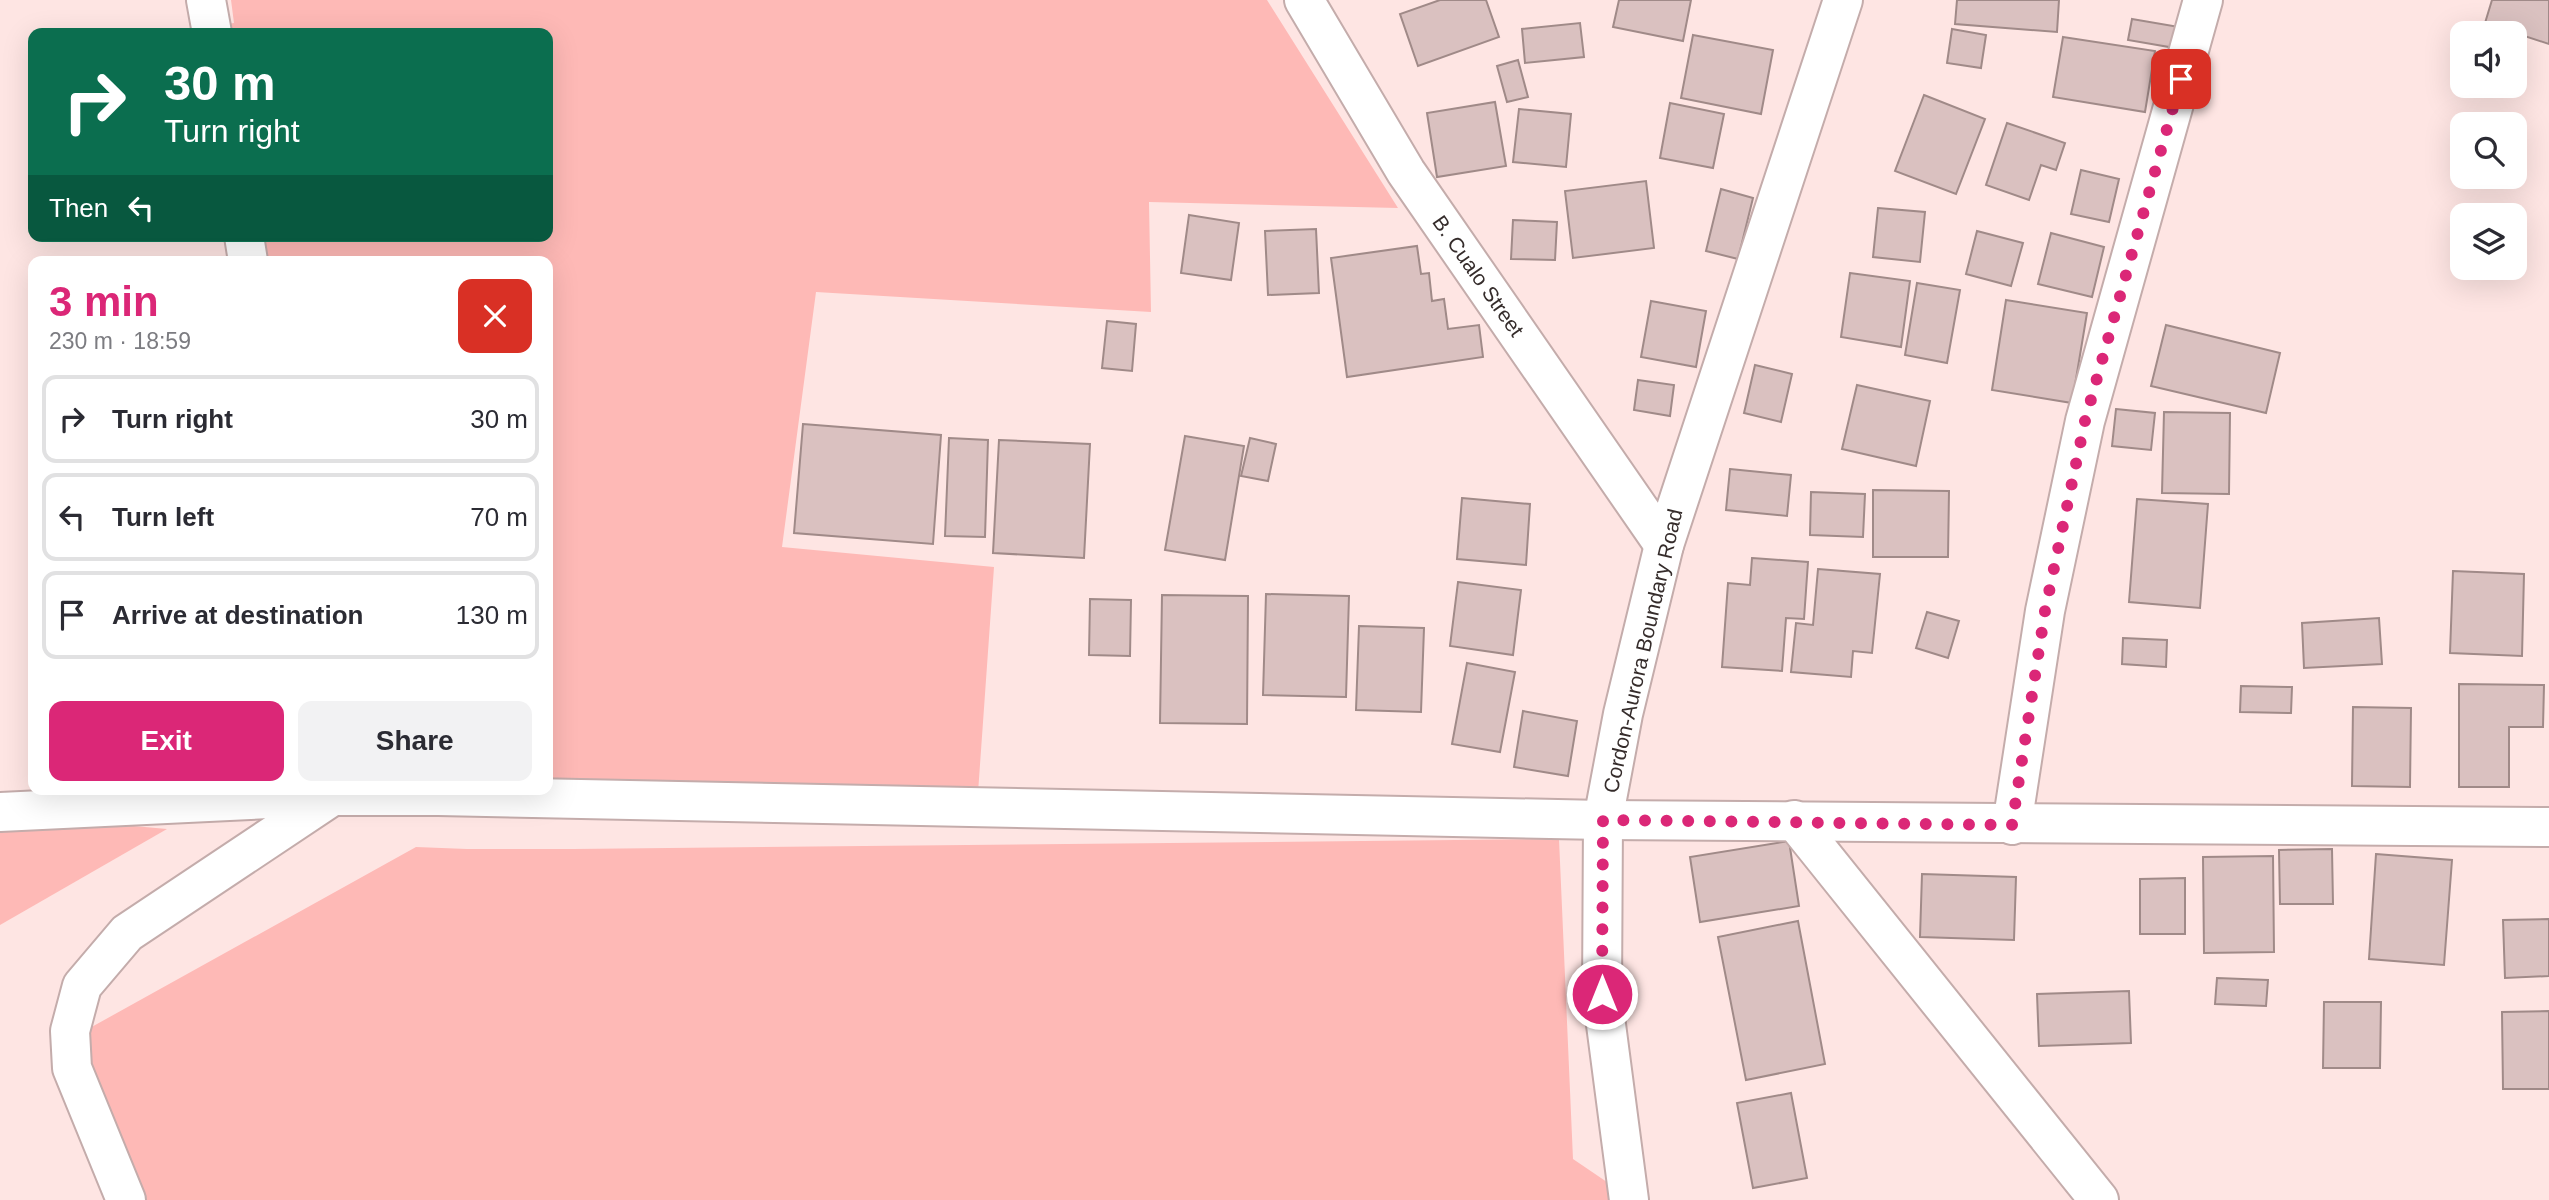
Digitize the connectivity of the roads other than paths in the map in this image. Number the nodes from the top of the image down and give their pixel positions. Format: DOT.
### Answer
graph roads {
  1 [pos="206,0"];
  2 [pos="1304,0"];
  3 [pos="1843,0"];
  4 [pos="2203,0"];
  5 [pos="211,28"];
  6 [pos="1664,545"];
  7 [pos="296,795"];
  8 [pos="328,795"];
  9 [pos="402,795"];
  10 [pos="0,812"];
  11 [pos="1603,820"];
  12 [pos="1794,820"];
  13 [pos="2012,825"];
  14 [pos="2549,827"];
  15 [pos="125,1200"];
  16 [pos="1629,1200"];
  17 [pos="2099,1200"];
  1 -- 5 [label="street"];
  2 -- 6 [label="street, B. Cualo Street"];
  3 -- 6 [label="street, Cordon-Aurora Boundary Road"];
  4 -- 13 [label="street"];
  6 -- 11 [label="street, Cordon-Aurora Boundary Road"];
  7 -- 10 [label="street"];
  8 -- 15 [label="street"];
  9 -- 11 [label="street"];
  11 -- 12 [label="street"];
  11 -- 16 [label="street, Cordon-Aurora Boundary Road"];
  12 -- 13 [label="street"];
  12 -- 17 [label="street"];
  13 -- 14 [label="street"];
}
